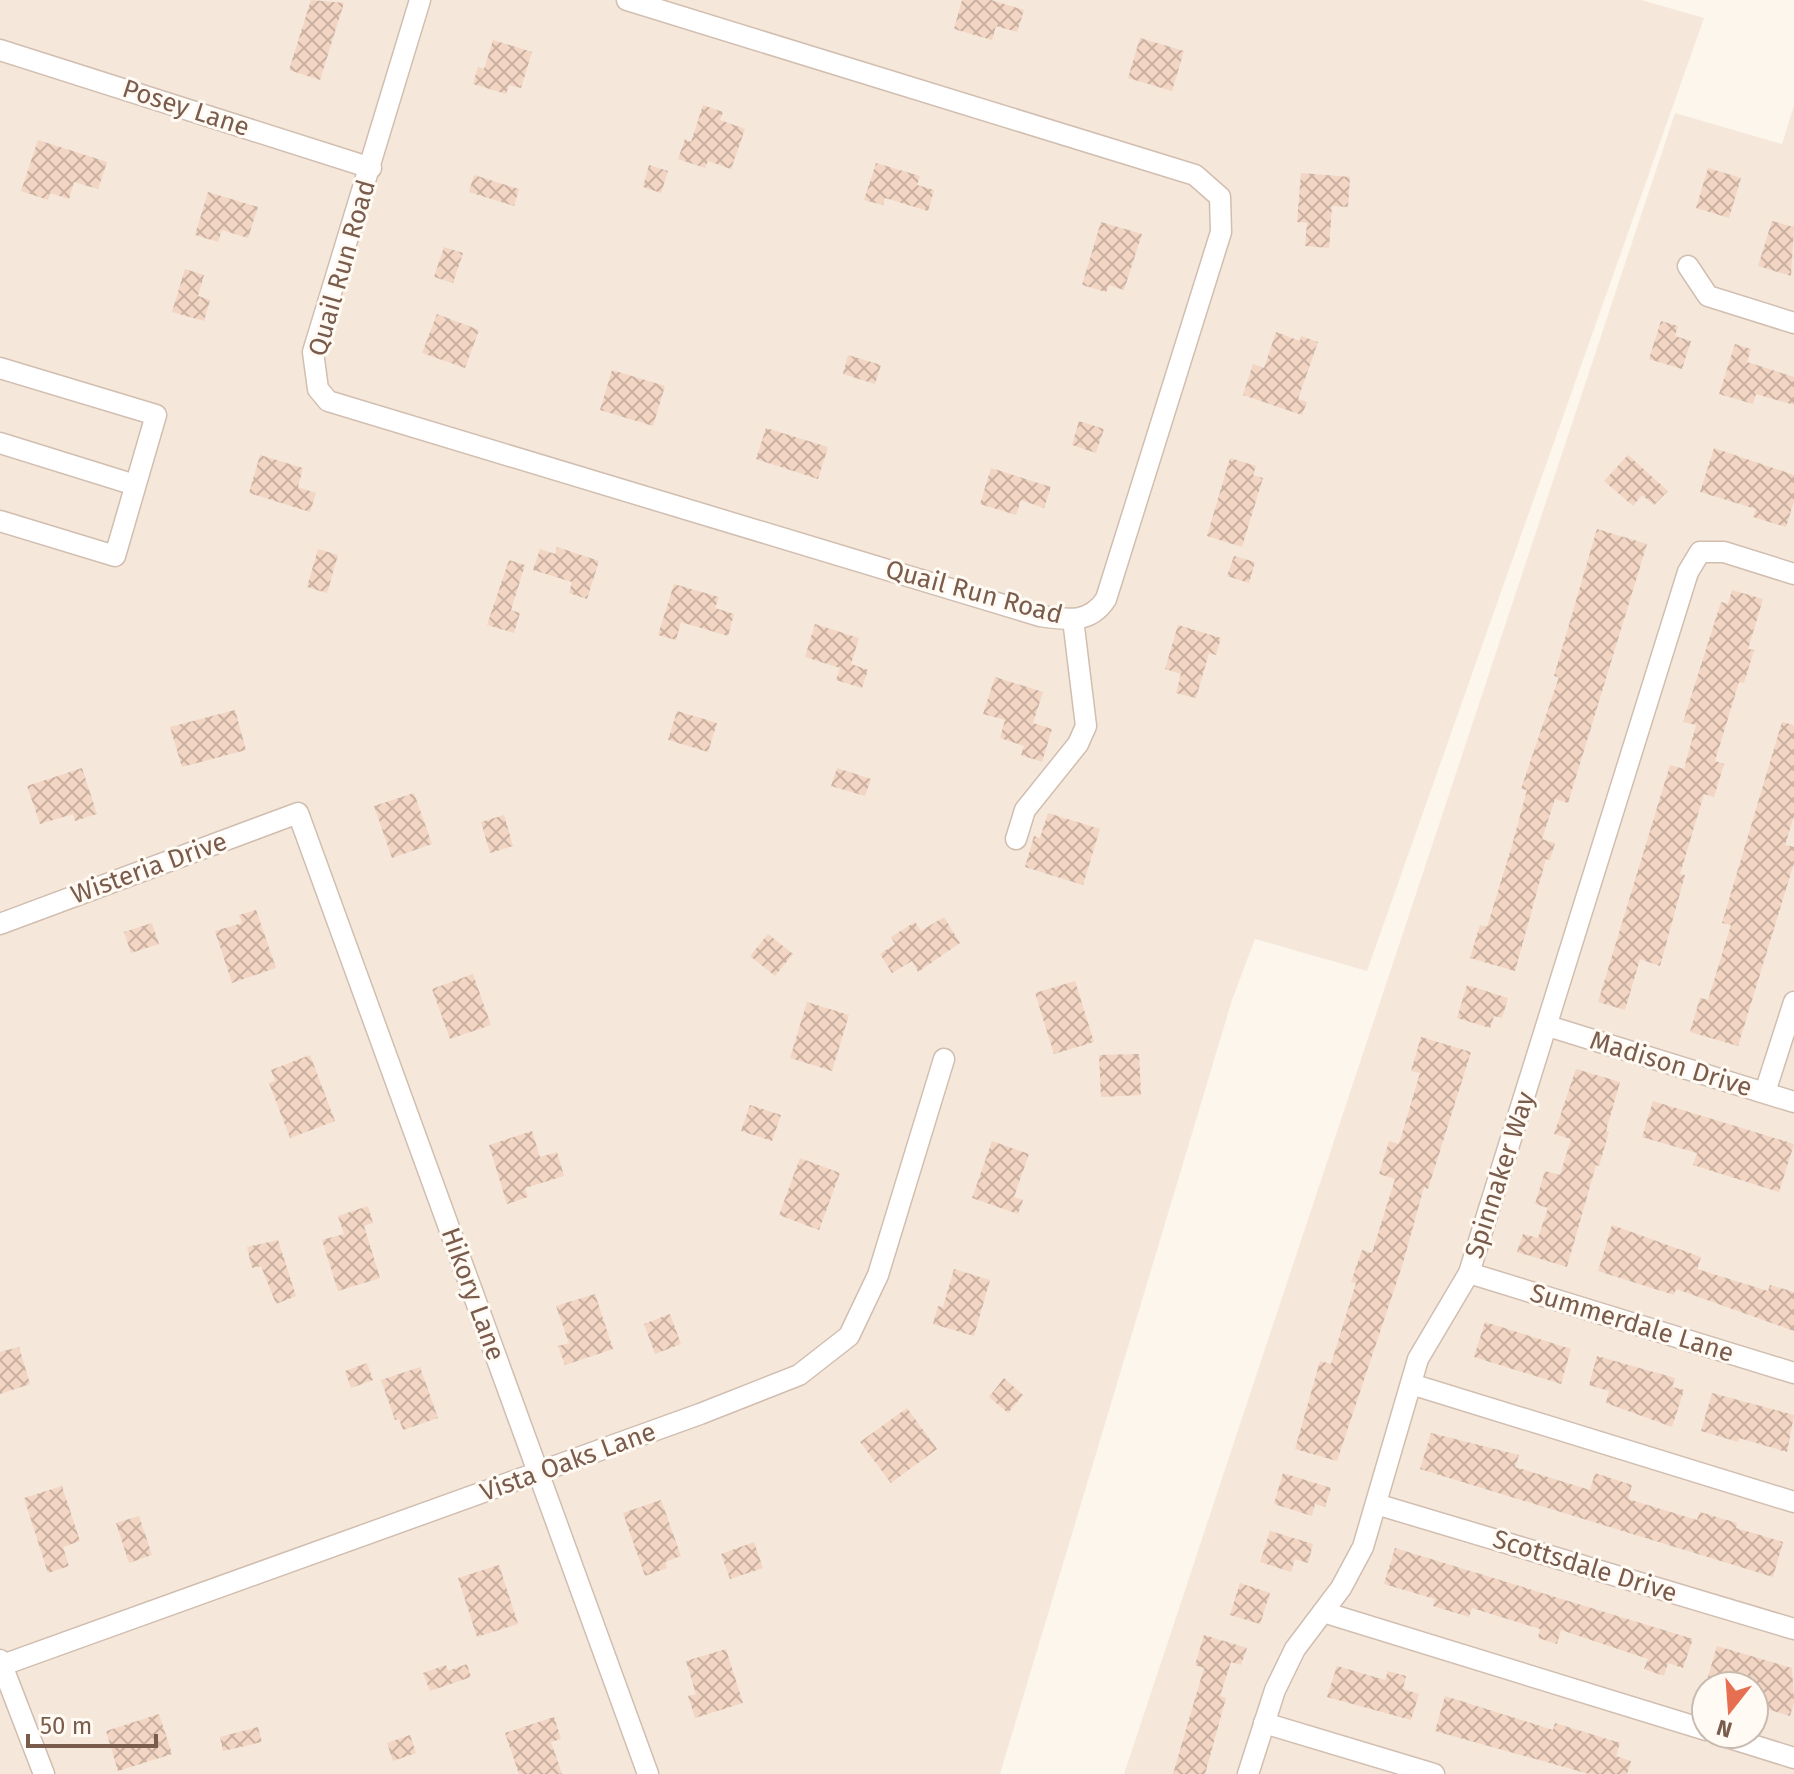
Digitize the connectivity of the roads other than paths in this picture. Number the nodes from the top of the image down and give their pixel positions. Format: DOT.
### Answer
graph roads {
  1 [pos="420,0"];
  2 [pos="627,0"];
  3 [pos="0,50"];
  4 [pos="371,168"];
  5 [pos="1688,266"];
  6 [pos="1794,323"];
  7 [pos="0,368"];
  8 [pos="0,443"];
  9 [pos="135,485"];
  10 [pos="0,521"];
  11 [pos="1794,574"];
  12 [pos="1073,619"];
  13 [pos="298,813"];
  14 [pos="1016,839"];
  15 [pos="0,924"];
  16 [pos="1794,1002"];
  17 [pos="1548,1026"];
  18 [pos="944,1059"];
  19 [pos="1765,1092"];
  20 [pos="1794,1102"];
  21 [pos="1469,1273"];
  22 [pos="1794,1373"];
  23 [pos="1411,1384"];
  24 [pos="538,1473"];
  25 [pos="1794,1502"];
  26 [pos="1376,1504"];
  27 [pos="1323,1612"];
  28 [pos="1794,1629"];
  29 [pos="1,1664"];
  30 [pos="1264,1723"];
  31 [pos="1690,1725"];
  32 [pos="1768,1750"];
  33 [pos="1794,1758"];
  34 [pos="44,1774"];
  35 [pos="648,1774"];
  36 [pos="1248,1774"];
  37 [pos="1434,1774"];
  1 -- 4 [label="street, Quail Run Road"];
  2 -- 12 [label="street, Quail Run Road"];
  3 -- 4 [label="street, Posey Lane"];
  4 -- 12 [label="street, Quail Run Road"];
  5 -- 6 [label="street"];
  7 -- 9 [label="street"];
  8 -- 9 [label="street"];
  9 -- 10 [label="street"];
  11 -- 17 [label="street, Spinnaker Way"];
  12 -- 14 [label="street"];
  13 -- 15 [label="street, Wisteria Drive"];
  13 -- 24 [label="street, Hikory Lane"];
  16 -- 19 [label="street"];
  17 -- 19 [label="street, Madison Drive"];
  17 -- 21 [label="street, Spinnaker Way"];
  18 -- 24 [label="street, Vista Oaks Lane"];
  19 -- 20 [label="street, Madison Drive"];
  21 -- 22 [label="street, Summerdale Lane"];
  21 -- 23 [label="street, Spinnaker Way"];
  23 -- 25 [label="street"];
  23 -- 26 [label="street, Spinnaker Way"];
  24 -- 29 [label="street, Vista Oaks Lane"];
  24 -- 35 [label="street, Hikory Lane"];
  26 -- 27 [label="street, Spinnaker Way"];
  26 -- 28 [label="street, Scottsdale Drive"];
  27 -- 30 [label="street, Spinnaker Way"];
  27 -- 31 [label="street"];
  29 -- 34 [label="street"];
  30 -- 36 [label="street, Spinnaker Way"];
  30 -- 37 [label="street"];
  32 -- 33 [label="street"];
}
